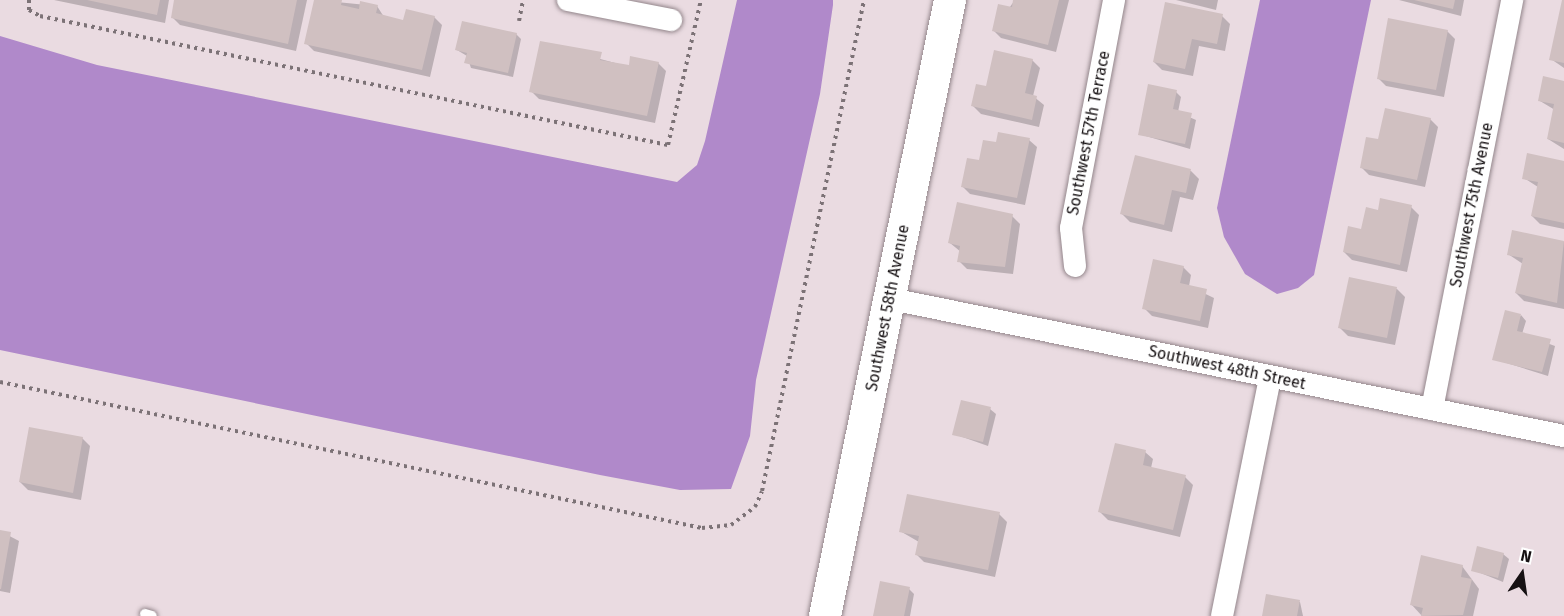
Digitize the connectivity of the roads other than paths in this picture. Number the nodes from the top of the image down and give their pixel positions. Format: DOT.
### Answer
graph roads {
  1 [pos="570,0"];
  2 [pos="950,0"];
  3 [pos="1114,0"];
  4 [pos="1512,0"];
  5 [pos="671,20"];
  6 [pos="1075,266"];
  7 [pos="891,299"];
  8 [pos="1270,377"];
  9 [pos="1432,409"];
  10 [pos="1564,436"];
  11 [pos="825,616"];
  12 [pos="1222,616"];
  1 -- 5 [label="street"];
  2 -- 7 [label="street, Southwest 58th Avenue"];
  3 -- 6 [label="street, Southwest 57th Terrace"];
  4 -- 9 [label="street, Southwest 75th Avenue"];
  7 -- 8 [label="street, Southwest 48th Street"];
  7 -- 11 [label="street, Southwest 58th Avenue"];
  8 -- 9 [label="street, Southwest 48th Street"];
  8 -- 12 [label="street"];
  9 -- 10 [label="street, Southwest 48th Street"];
}
